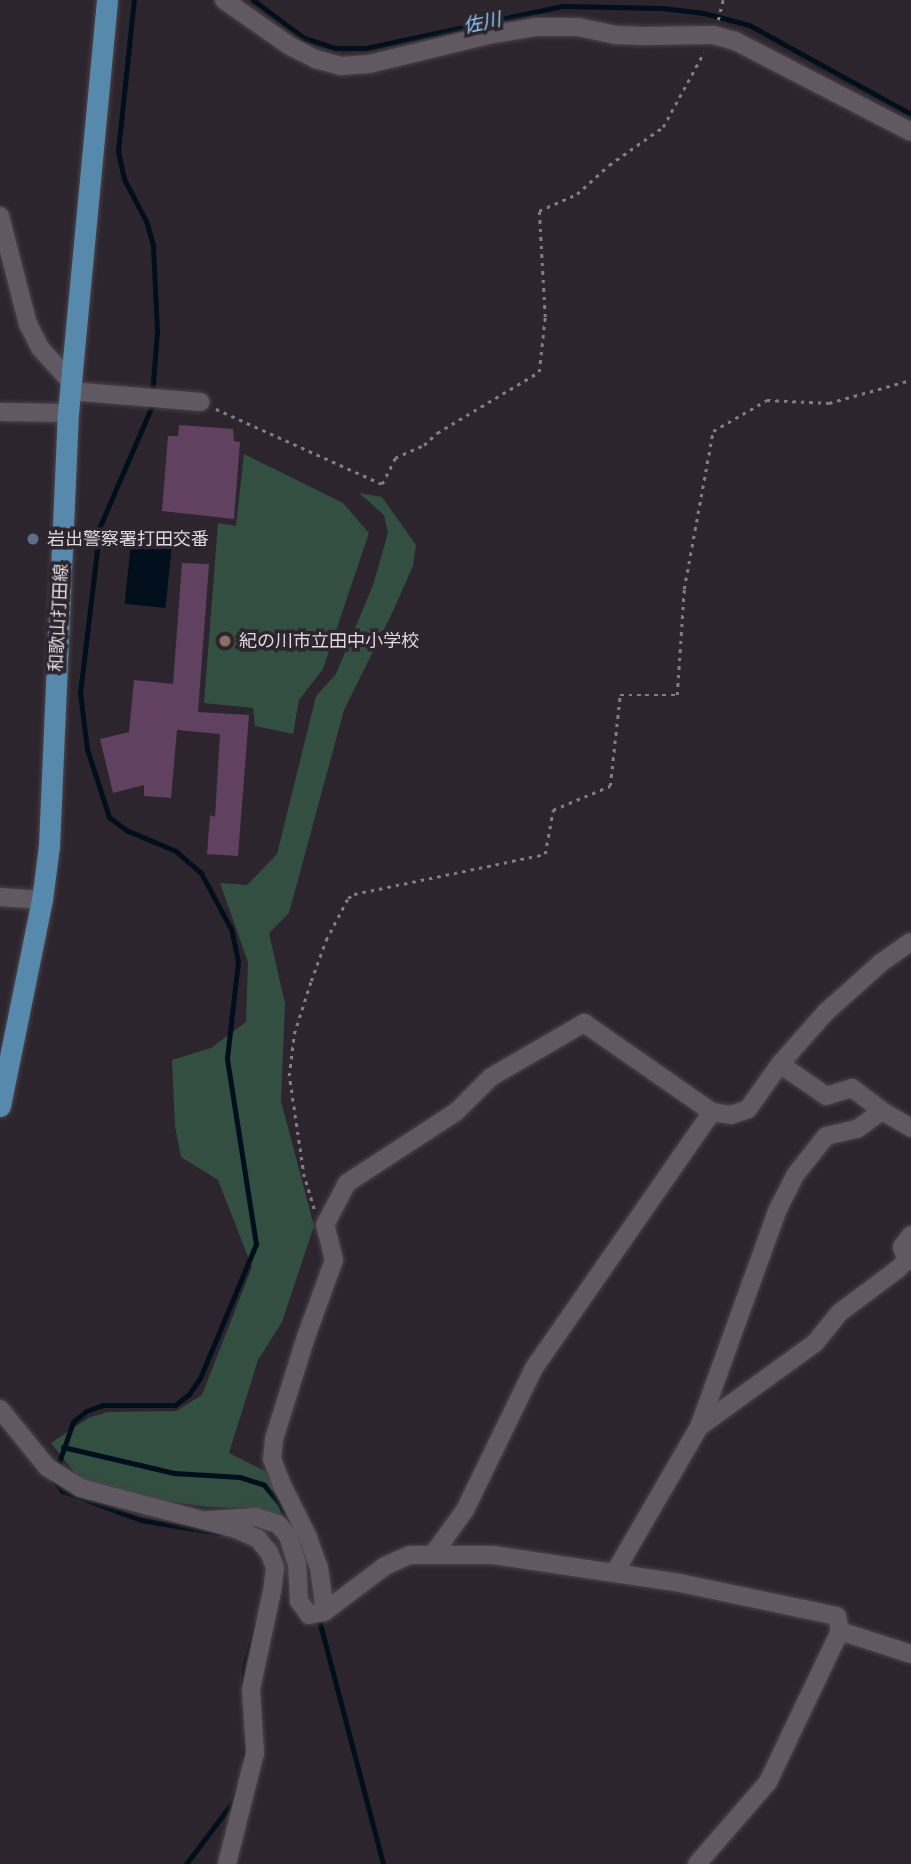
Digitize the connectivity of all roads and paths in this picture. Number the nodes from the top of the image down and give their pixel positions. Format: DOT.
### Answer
graph roads {
  1 [pos="107,0"];
  2 [pos="225,0"];
  3 [pos="723,1"];
  4 [pos="714,32"];
  5 [pos="911,132"];
  6 [pos="0,216"];
  7 [pos="911,380"];
  8 [pos="70,386"];
  9 [pos="201,402"];
  10 [pos="0,412"];
  11 [pos="68,413"];
  12 [pos="0,897"];
  13 [pos="43,900"];
  14 [pos="911,942"];
  15 [pos="780,1064"];
  16 [pos="0,1106"];
  17 [pos="882,1111"];
  18 [pos="712,1112"];
  19 [pos="911,1128"];
  20 [pos="326,1225"];
  21 [pos="911,1235"];
  22 [pos="0,1409"];
  23 [pos="699,1427"];
  24 [pos="208,1520"];
  25 [pos="435,1553"];
  26 [pos="615,1572"];
  27 [pos="325,1611"];
  28 [pos="840,1631"];
  29 [pos="911,1654"];
  30 [pos="228,1864"];
  31 [pos="698,1864"];
  1 -- 8 [label="main road, 和歌山打田線"];
  2 -- 4 [label="street"];
  3 -- 4 [label="path"];
  4 -- 5 [label="street"];
  4 -- 9 [label="path"];
  6 -- 8 [label="street"];
  7 -- 20 [label="path"];
  8 -- 9 [label="street"];
  8 -- 11 [label="main road, 和歌山打田線"];
  10 -- 11 [label="street"];
  11 -- 13 [label="main road, 和歌山打田線"];
  12 -- 13 [label="street"];
  13 -- 16 [label="main road, 和歌山打田線"];
  14 -- 15 [label="street"];
  15 -- 17 [label="street"];
  15 -- 18 [label="street"];
  17 -- 19 [label="street"];
  17 -- 23 [label="street"];
  18 -- 20 [label="street"];
  18 -- 25 [label="street"];
  20 -- 27 [label="street"];
  21 -- 23 [label="street"];
  22 -- 24 [label="street"];
  23 -- 26 [label="street"];
  24 -- 27 [label="street"];
  24 -- 30 [label="street"];
  25 -- 26 [label="street"];
  25 -- 27 [label="street"];
  26 -- 28 [label="street"];
  28 -- 29 [label="street"];
  28 -- 31 [label="street"];
}
